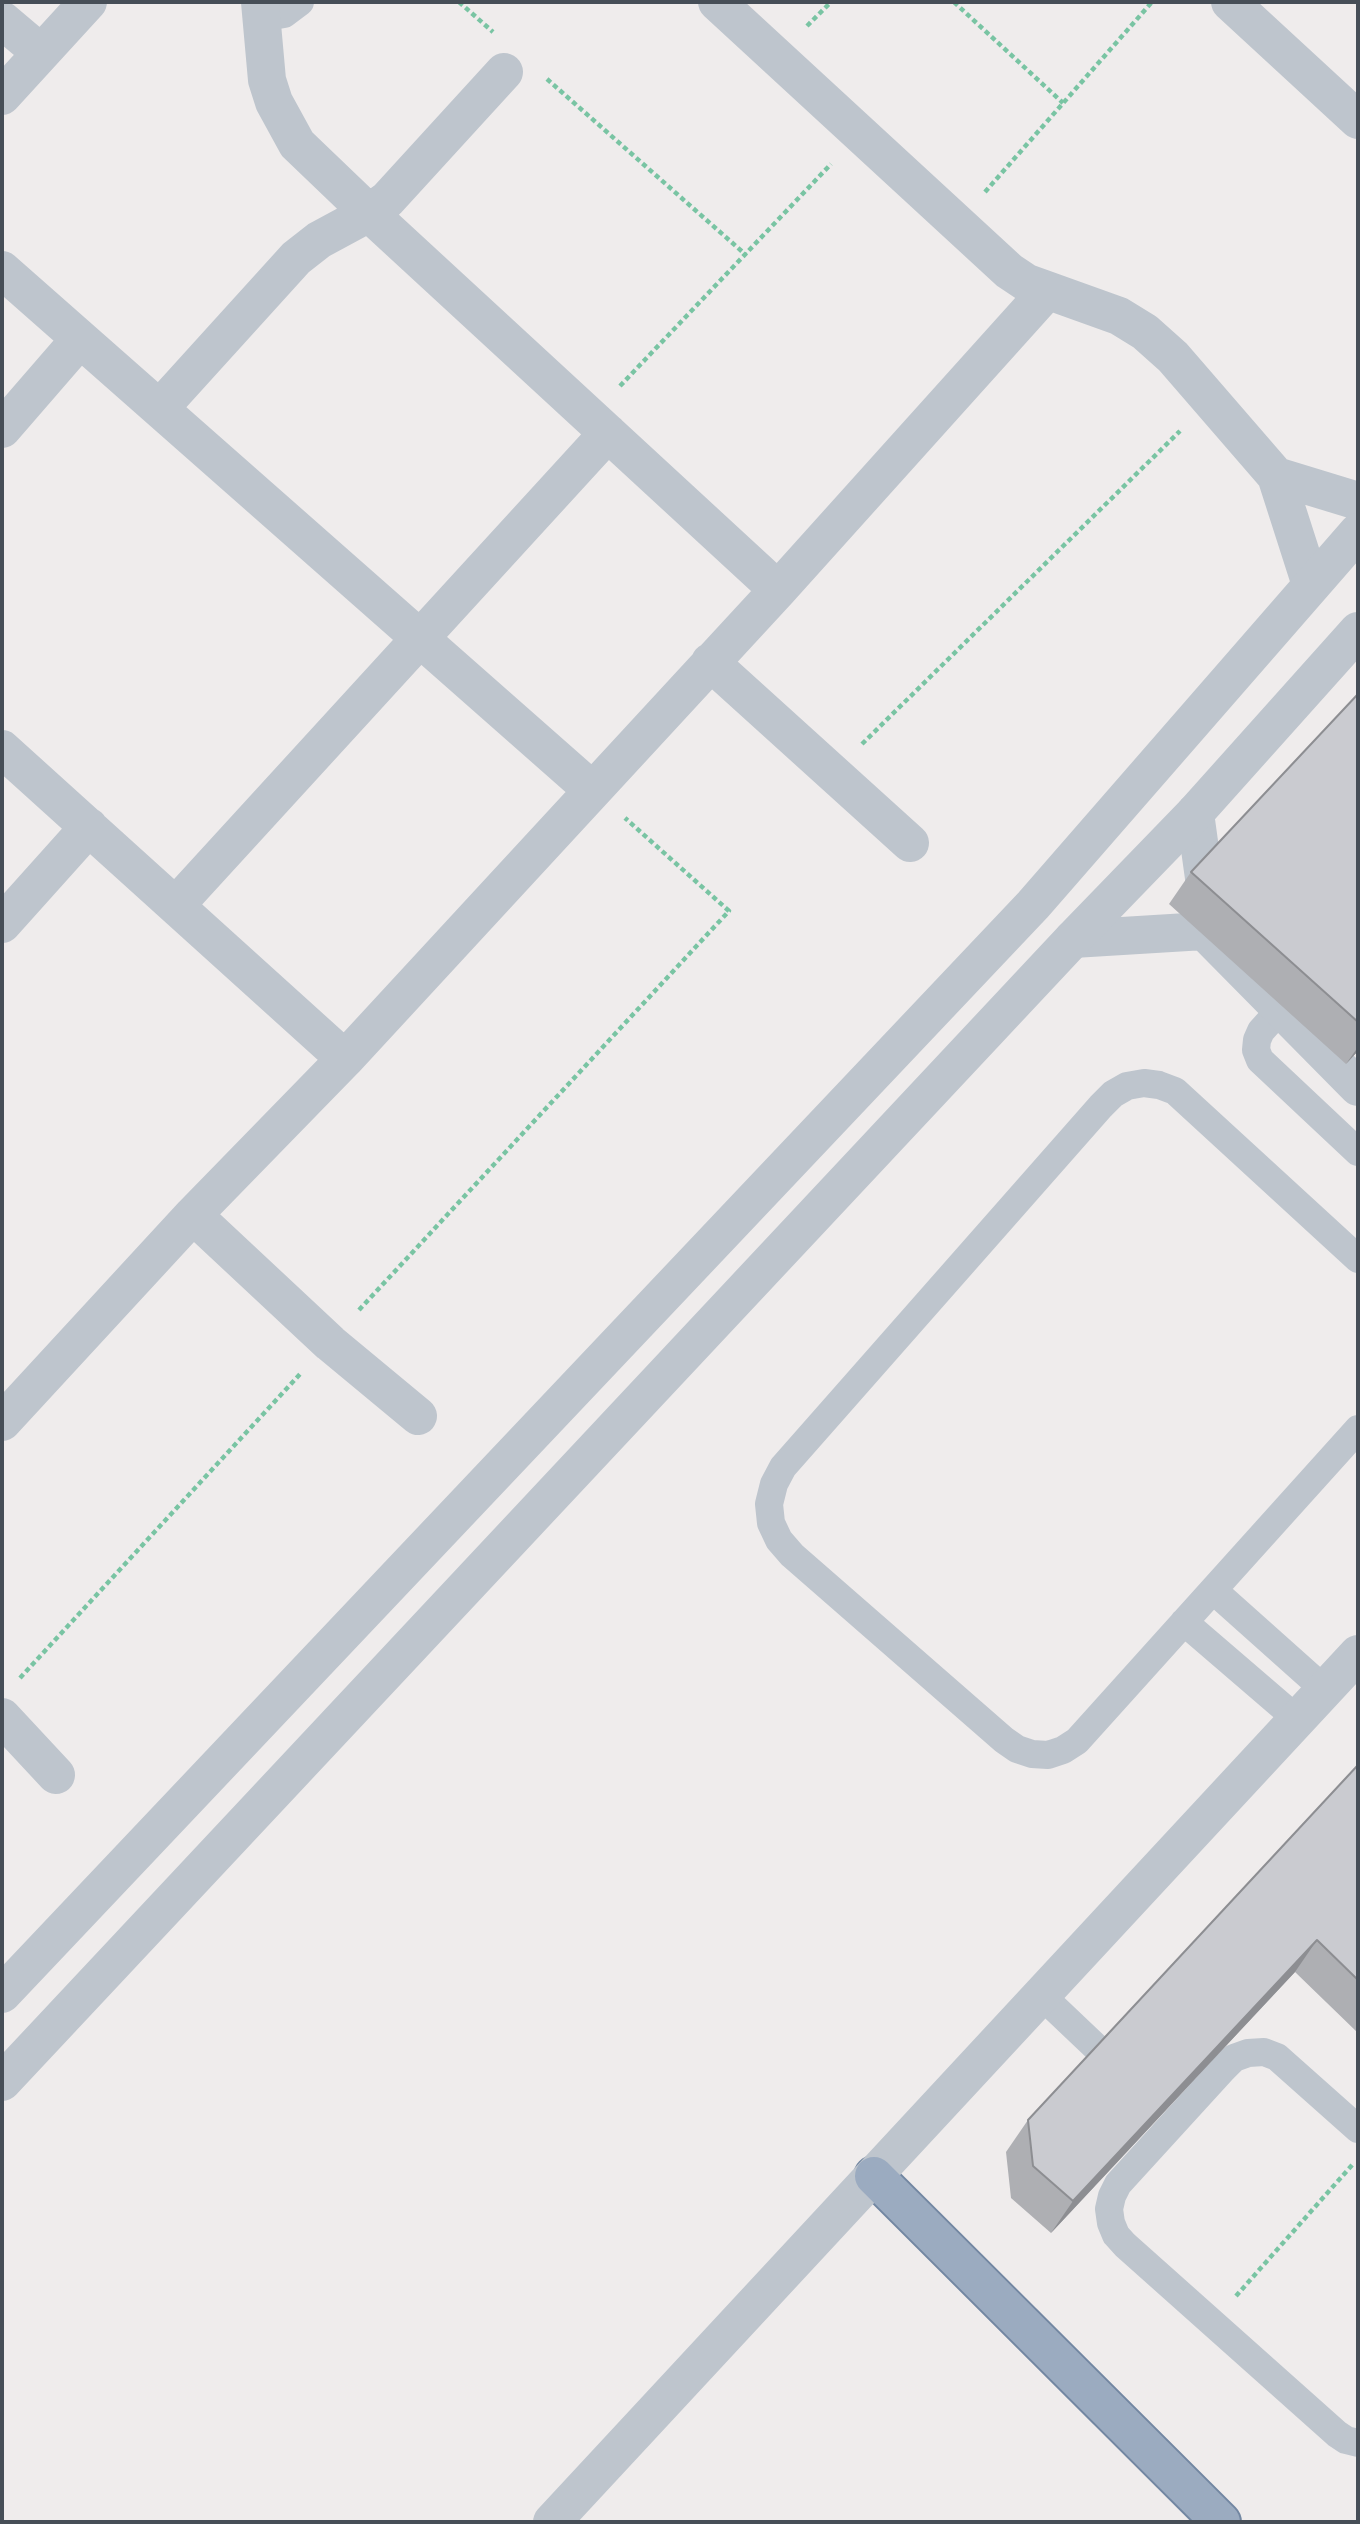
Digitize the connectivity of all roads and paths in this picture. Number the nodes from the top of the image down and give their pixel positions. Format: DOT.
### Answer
graph roads {
  1 [pos="88,2"];
  2 [pos="300,2"];
  3 [pos="459,2"];
  4 [pos="717,2"];
  5 [pos="954,2"];
  6 [pos="1152,2"];
  7 [pos="1230,2"];
  8 [pos="261,10"];
  9 [pos="2,20"];
  10 [pos="41,53"];
  11 [pos="514,61"];
  12 [pos="2,96"];
  13 [pos="1063,103"];
  14 [pos="1358,120"];
  15 [pos="860,134"];
  16 [pos="369,213"];
  17 [pos="957,224"];
  18 [pos="746,255"];
  19 [pos="2,270"];
  20 [pos="1047,291"];
  21 [pos="80,338"];
  22 [pos="1211,401"];
  23 [pos="160,408"];
  24 [pos="599,425"];
  25 [pos="2,429"];
  26 [pos="1276,476"];
  27 [pos="1358,501"];
  28 [pos="1358,532"];
  29 [pos="1311,585"];
  30 [pos="778,590"];
  31 [pos="1358,631"];
  32 [pos="421,638"];
  33 [pos="710,662"];
  34 [pos="2,749"];
  35 [pos="832,773"];
  36 [pos="592,790"];
  37 [pos="1195,813"];
  38 [pos="89,827"];
  39 [pos="910,843"];
  40 [pos="176,905"];
  41 [pos="2,924"];
  42 [pos="1204,931"];
  43 [pos="1073,939"];
  44 [pos="1280,1010"];
  45 [pos="345,1059"];
  46 [pos="1358,1087"];
  47 [pos="1358,1153"];
  48 [pos="193,1215"];
  49 [pos="1358,1259"];
  50 [pos="330,1343"];
  51 [pos="418,1416"];
  52 [pos="2,1422"];
  53 [pos="1358,1429"];
  54 [pos="1213,1590"];
  55 [pos="1184,1622"];
  56 [pos="1358,1654"];
  57 [pos="1325,1690"];
  58 [pos="6,1702"];
  59 [pos="1298,1720"];
  60 [pos="56,1775"];
  61 [pos="4,1989"];
  62 [pos="1041,1995"];
  63 [pos="1100,2050"];
  64 [pos="2,2082"];
  65 [pos="1358,2129"];
  66 [pos="1358,2158"];
  67 [pos="874,2176"];
  68 [pos="1212,2323"];
  69 [pos="1358,2443"];
  70 [pos="552,2522"];
  71 [pos="1221,2522"];
  1 -- 10 [label="street"];
  2 -- 8 [label="lane"];
  3 -- 11 [label="path"];
  4 -- 15 [label="street"];
  5 -- 13 [label="path"];
  6 -- 13 [label="path"];
  7 -- 14 [label="street"];
  8 -- 16 [label="street"];
  9 -- 10 [label="street"];
  10 -- 12 [label="street"];
  11 -- 16 [label="street"];
  11 -- 18 [label="path"];
  13 -- 17 [label="path"];
  15 -- 17 [label="street"];
  15 -- 18 [label="path"];
  16 -- 23 [label="street"];
  16 -- 24 [label="street"];
  17 -- 20 [label="street"];
  18 -- 24 [label="path"];
  19 -- 21 [label="street"];
  20 -- 22 [label="street"];
  20 -- 30 [label="street"];
  21 -- 23 [label="street"];
  21 -- 25 [label="street"];
  22 -- 26 [label="street"];
  22 -- 35 [label="path"];
  23 -- 32 [label="street"];
  24 -- 30 [label="street"];
  24 -- 32 [label="street"];
  26 -- 27 [label="street"];
  26 -- 29 [label="street"];
  28 -- 29 [label="street"];
  29 -- 61 [label="street"];
  30 -- 33 [label="street"];
  31 -- 37 [label="street"];
  32 -- 36 [label="street"];
  32 -- 40 [label="street"];
  33 -- 35 [label="street"];
  33 -- 36 [label="street"];
  34 -- 38 [label="street"];
  35 -- 39 [label="street"];
  36 -- 45 [label="street"];
  36 -- 50 [label="path"];
  37 -- 42 [label="street"];
  37 -- 43 [label="street"];
  38 -- 40 [label="street"];
  38 -- 41 [label="street"];
  40 -- 45 [label="street"];
  42 -- 43 [label="street"];
  42 -- 44 [label="street"];
  43 -- 64 [label="street"];
  44 -- 46 [label="street"];
  44 -- 47 [label="lane"];
  45 -- 48 [label="street"];
  48 -- 50 [label="street"];
  48 -- 52 [label="street"];
  49 -- 55 [label="lane"];
  50 -- 51 [label="street"];
  50 -- 58 [label="path"];
  53 -- 54 [label="lane"];
  54 -- 55 [label="lane"];
  54 -- 57 [label="lane"];
  55 -- 59 [label="lane"];
  56 -- 57 [label="street"];
  57 -- 59 [label="street"];
  58 -- 60 [label="street"];
  59 -- 62 [label="street"];
  62 -- 63 [label="lane"];
  62 -- 67 [label="street"];
  65 -- 68 [label="lane"];
  66 -- 68 [label="path"];
  67 -- 70 [label="street"];
  67 -- 71 [label="highway"];
  68 -- 69 [label="lane"];
}
